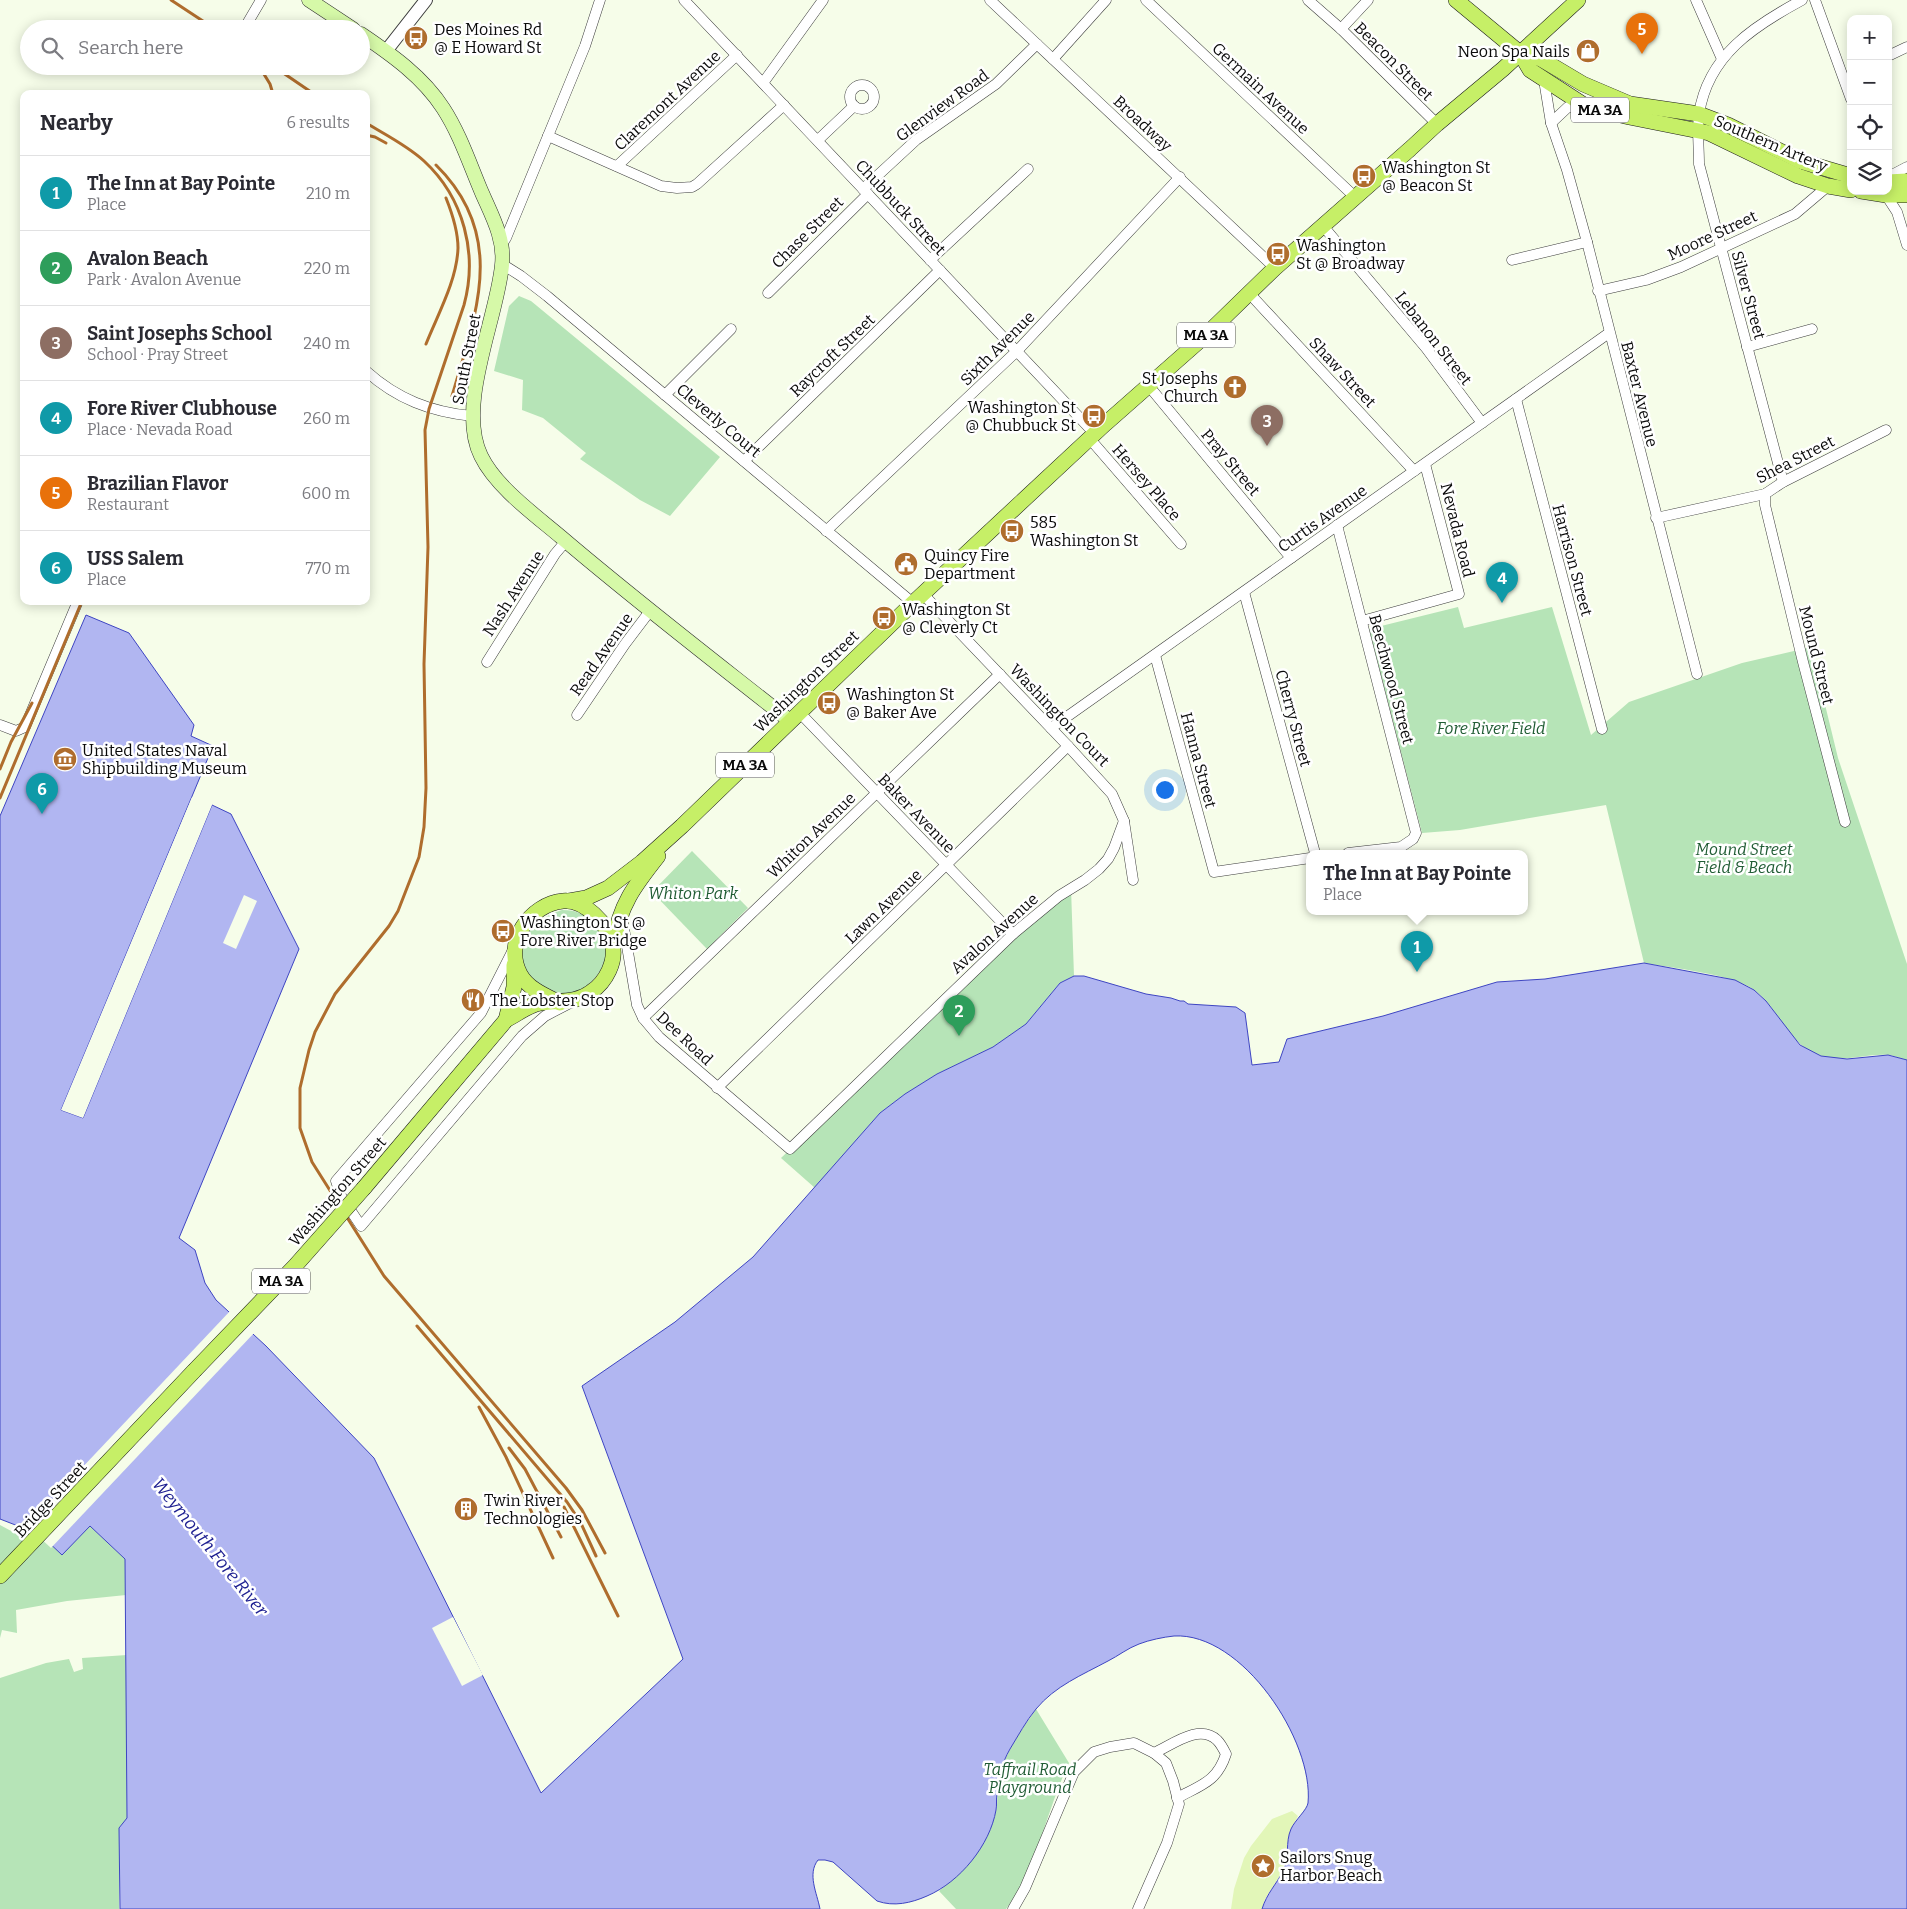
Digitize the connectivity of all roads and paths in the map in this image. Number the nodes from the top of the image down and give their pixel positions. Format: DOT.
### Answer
graph roads {
  1 [pos="260,0"];
  2 [pos="308,0"];
  3 [pos="426,0"];
  4 [pos="600,0"];
  5 [pos="686,0"];
  6 [pos="823,0"];
  7 [pos="990,0"];
  8 [pos="1106,0"];
  9 [pos="1146,0"];
  10 [pos="1308,0"];
  11 [pos="1368,0"];
  12 [pos="1456,0"];
  13 [pos="1578,0"];
  14 [pos="1696,0"];
  15 [pos="1802,0"];
  16 [pos="1815,0"];
  17 [pos="249,20"];
  18 [pos="339,20"];
  19 [pos="1341,29"];
  20 [pos="370,40"];
  21 [pos="1037,44"];
  22 [pos="1907,47"];
  23 [pos="386,51"];
  24 [pos="1520,53"];
  25 [pos="1892,54"];
  26 [pos="737,55"];
  27 [pos="1053,59"];
  28 [pos="1722,59"];
  29 [pos="1847,76"];
  30 [pos="1544,80"];
  31 [pos="763,82"];
  32 [pos="784,105"];
  33 [pos="854,106"];
  34 [pos="1587,106"];
  35 [pos="1699,114"];
  36 [pos="1551,123"];
  37 [pos="1437,124"];
  38 [pos="1699,132"];
  39 [pos="548,136"];
  40 [pos="818,140"];
  41 [pos="617,166"];
  42 [pos="1907,168"];
  43 [pos="1028,169"];
  44 [pos="1847,175"];
  45 [pos="1892,175"];
  46 [pos="1180,178"];
  47 [pos="1907,181"];
  48 [pos="1828,186"];
  49 [pos="1892,187"];
  50 [pos="1847,189"];
  51 [pos="866,191"];
  52 [pos="1892,191"];
  53 [pos="1889,195"];
  54 [pos="1907,195"];
  55 [pos="1355,197"];
  56 [pos="1323,226"];
  57 [pos="1587,242"];
  58 [pos="502,244"];
  59 [pos="1907,245"];
  60 [pos="1721,248"];
  61 [pos="930,260"];
  62 [pos="1512,260"];
  63 [pos="502,264"];
  64 [pos="1275,268"];
  65 [pos="940,270"];
  66 [pos="1598,291"];
  67 [pos="1249,292"];
  68 [pos="768,293"];
  69 [pos="731,329"];
  70 [pos="1812,329"];
  71 [pos="1609,333"];
  72 [pos="1747,347"];
  73 [pos="1017,351"];
  74 [pos="370,374"];
  75 [pos="1148,385"];
  76 [pos="665,395"];
  77 [pos="1516,399"];
  78 [pos="472,416"];
  79 [pos="1482,423"];
  80 [pos="1886,430"];
  81 [pos="1093,436"];
  82 [pos="744,461"];
  83 [pos="1425,464"];
  84 [pos="1414,471"];
  85 [pos="1783,482"];
  86 [pos="1765,494"];
  87 [pos="1656,518"];
  88 [pos="1338,525"];
  89 [pos="826,531"];
  90 [pos="566,541"];
  91 [pos="1181,544"];
  92 [pos="1291,558"];
  93 [pos="1244,592"];
  94 [pos="918,599"];
  95 [pos="76,605"];
  96 [pos="650,611"];
  97 [pos="1362,621"];
  98 [pos="1155,655"];
  99 [pos="487,662"];
  100 [pos="1000,674"];
  101 [pos="1697,674"];
  102 [pos="577,715"];
  103 [pos="795,716"];
  104 [pos="0,725"];
  105 [pos="1051,728"];
  106 [pos="1602,729"];
  107 [pos="1068,746"];
  108 [pos="877,792"];
  109 [pos="1124,821"];
  110 [pos="1846,822"];
  111 [pos="682,826"];
  112 [pos="1314,850"];
  113 [pos="1370,850"];
  114 [pos="1306,859"];
  115 [pos="947,866"];
  116 [pos="1133,880"];
  117 [pos="569,901"];
  118 [pos="621,912"];
  119 [pos="1013,934"];
  120 [pos="614,947"];
  121 [pos="514,953"];
  122 [pos="566,1002"];
  123 [pos="643,1018"];
  124 [pos="506,1020"];
  125 [pos="717,1088"];
  126 [pos="790,1149"];
  127 [pos="125,1444"];
  128 [pos="0,1576"];
  129 [pos="1154,1753"];
  130 [pos="1177,1798"];
  131 [pos="1013,1909"];
  132 [pos="1138,1909"];
  1 -- 17 [label="street"];
  2 -- 18 [label="main road"];
  3 -- 23 [label="street"];
  4 -- 39 [label="street, South Street"];
  5 -- 26 [label="street, Chubbuck Street"];
  6 -- 31 [label="street"];
  7 -- 21 [label="street, Broadway"];
  8 -- 27 [label="street"];
  9 -- 55 [label="street, Germain Avenue"];
  10 -- 19 [label="street, Beacon Street"];
  11 -- 19 [label="street"];
  12 -- 24 [label="main road, Southern Artery"];
  13 -- 24 [label="main road, Washington Street"];
  14 -- 28 [label="street"];
  15 -- 28 [label="street, Silver Street"];
  16 -- 29 [label="street"];
  19 -- 37 [label="street, Beacon Street"];
  20 -- 23 [label="main road"];
  21 -- 27 [label="street, Broadway"];
  21 -- 51 [label="street, Glenview Road"];
  22 -- 25 [label="street"];
  23 -- 58 [label="main road"];
  24 -- 30 [label="main road, Southern Artery / MA 3A"];
  24 -- 35 [label="main road, Southern Artery / MA 3A"];
  24 -- 37 [label="main road, Washington Street / MA 3A"];
  26 -- 31 [label="street, Chubbuck Street"];
  26 -- 41 [label="street, Claremont Avenue"];
  27 -- 46 [label="street, Broadway"];
  28 -- 35 [label="street, Silver Street"];
  30 -- 34 [label="main road, Southern Artery / MA 3A"];
  30 -- 36 [label="street, Baxter Avenue"];
  31 -- 32 [label="street, Chubbuck Street"];
  32 -- 40 [label="street, Chubbuck Street"];
  32 -- 41 [label="street"];
  33 -- 40 [label="street"];
  34 -- 36 [label="street"];
  34 -- 38 [label="main road, Southern Artery / MA 3A"];
  35 -- 38 [label="street, Silver Street"];
  35 -- 44 [label="main road, Southern Artery / MA 3A"];
  36 -- 57 [label="street, Baxter Avenue"];
  37 -- 55 [label="main road, Washington Street / MA 3A"];
  38 -- 48 [label="main road, Southern Artery / MA 3A"];
  38 -- 60 [label="street, Silver Street"];
  39 -- 41 [label="street"];
  39 -- 58 [label="street, South Street"];
  40 -- 51 [label="street, Chubbuck Street"];
  42 -- 45 [label="street"];
  43 -- 61 [label="street"];
  46 -- 64 [label="street, Broadway"];
  46 -- 73 [label="street, Sixth Avenue"];
  47 -- 49 [label="main road"];
  48 -- 50 [label="main road, Southern Artery / MA 3A"];
  48 -- 60 [label="street, Moore Street"];
  51 -- 61 [label="street, Chubbuck Street"];
  51 -- 68 [label="street, Chase Street"];
  52 -- 54 [label="main road"];
  53 -- 59 [label="street"];
  55 -- 56 [label="main road, Washington Street / MA 3A"];
  56 -- 64 [label="main road, Washington Street / MA 3A"];
  56 -- 79 [label="street, Lebanon Street"];
  57 -- 62 [label="street"];
  57 -- 66 [label="street, Baxter Avenue"];
  58 -- 63 [label="main road, South Street"];
  60 -- 66 [label="street, Moore Street"];
  60 -- 72 [label="street, Silver Street"];
  61 -- 65 [label="street, Chubbuck Street"];
  63 -- 76 [label="street, Cleverly Court"];
  63 -- 78 [label="main road, South Street"];
  64 -- 67 [label="main road, Washington Street / MA 3A"];
  65 -- 73 [label="street, Chubbuck Street"];
  65 -- 82 [label="street, Raycroft Street"];
  66 -- 71 [label="street, Baxter Avenue"];
  67 -- 75 [label="main road, Washington Street / MA 3A"];
  67 -- 84 [label="street, Shaw Street"];
  69 -- 76 [label="street"];
  70 -- 72 [label="street"];
  71 -- 77 [label="street, Curtis Avenue"];
  71 -- 87 [label="street, Baxter Avenue"];
  72 -- 85 [label="street, Silver Street"];
  73 -- 81 [label="street, Chubbuck Street"];
  73 -- 89 [label="street, Sixth Avenue"];
  74 -- 78 [label="street"];
  75 -- 81 [label="main road, Washington Street / MA 3A"];
  75 -- 92 [label="street, Pray Street"];
  76 -- 82 [label="street, Cleverly Court"];
  77 -- 79 [label="street, Curtis Avenue"];
  77 -- 106 [label="street, Harrison Street"];
  78 -- 90 [label="main road, South Street"];
  79 -- 83 [label="street, Curtis Avenue"];
  80 -- 85 [label="street, Shea Street"];
  81 -- 91 [label="street, Hersey Place"];
  81 -- 94 [label="main road, Washington Street / MA 3A"];
  82 -- 89 [label="street, Cleverly Court"];
  83 -- 84 [label="street, Curtis Avenue"];
  83 -- 97 [label="street, Nevada Road"];
  84 -- 88 [label="street, Curtis Avenue"];
  85 -- 86 [label="street, Shea Street"];
  86 -- 87 [label="street, Shea Street"];
  86 -- 110 [label="street, Mound Street"];
  87 -- 101 [label="street, Baxter Avenue"];
  88 -- 92 [label="street, Curtis Avenue"];
  88 -- 97 [label="street, Beechwood Street"];
  89 -- 94 [label="street, Cleverly Court"];
  90 -- 96 [label="main road, South Street"];
  90 -- 99 [label="street, Nash Avenue"];
  92 -- 93 [label="street, Curtis Avenue"];
  93 -- 98 [label="street, Curtis Avenue"];
  93 -- 112 [label="street, Cherry Street"];
  94 -- 100 [label="street, Washington Court"];
  94 -- 103 [label="main road, Washington Street / MA 3A"];
  95 -- 104 [label="street"];
  96 -- 102 [label="street, Read Avenue"];
  96 -- 103 [label="main road, South Street"];
  97 -- 113 [label="street, Beechwood Street"];
  98 -- 105 [label="street, Curtis Avenue"];
  98 -- 114 [label="street, Hanna Street"];
  100 -- 105 [label="street, Washington Court"];
  100 -- 108 [label="street, Whiton Avenue"];
  103 -- 108 [label="street, Baker Avenue"];
  103 -- 111 [label="main road, Washington Street / MA 3A"];
  105 -- 107 [label="street, Washington Court"];
  107 -- 109 [label="street, Washington Court"];
  107 -- 115 [label="street, Lawn Avenue"];
  108 -- 115 [label="street, Baker Avenue"];
  108 -- 123 [label="street, Whiton Avenue"];
  109 -- 116 [label="street, Washington Court"];
  109 -- 119 [label="street, Avalon Avenue"];
  111 -- 117 [label="main road, Washington Street / MA 3A"];
  111 -- 118 [label="main road, Washington Street / MA 3A"];
  115 -- 119 [label="street, Baker Avenue"];
  115 -- 125 [label="street, Lawn Avenue"];
  117 -- 120 [label="main road"];
  117 -- 121 [label="main road, MA 3A"];
  118 -- 120 [label="main road, Washington Street / MA 3A"];
  118 -- 123 [label="street, Dee Road"];
  119 -- 126 [label="street, Avalon Avenue"];
  120 -- 122 [label="main road, MA 3A"];
  121 -- 122 [label="main road"];
  121 -- 122 [label="street"];
  121 -- 124 [label="main road, Washington Street / MA 3A"];
  122 -- 124 [label="main road, Washington Street / MA 3A"];
  123 -- 125 [label="street, Dee Road"];
  124 -- 127 [label="main road, Washington Street / MA 3A, bridge"];
  125 -- 126 [label="street, Dee Road"];
  127 -- 128 [label="main road, Bridge Street / MA 3A"];
  129 -- 130 [label="street"];
  129 -- 130 [label="street"];
  129 -- 131 [label="street"];
  130 -- 132 [label="street"];
}
